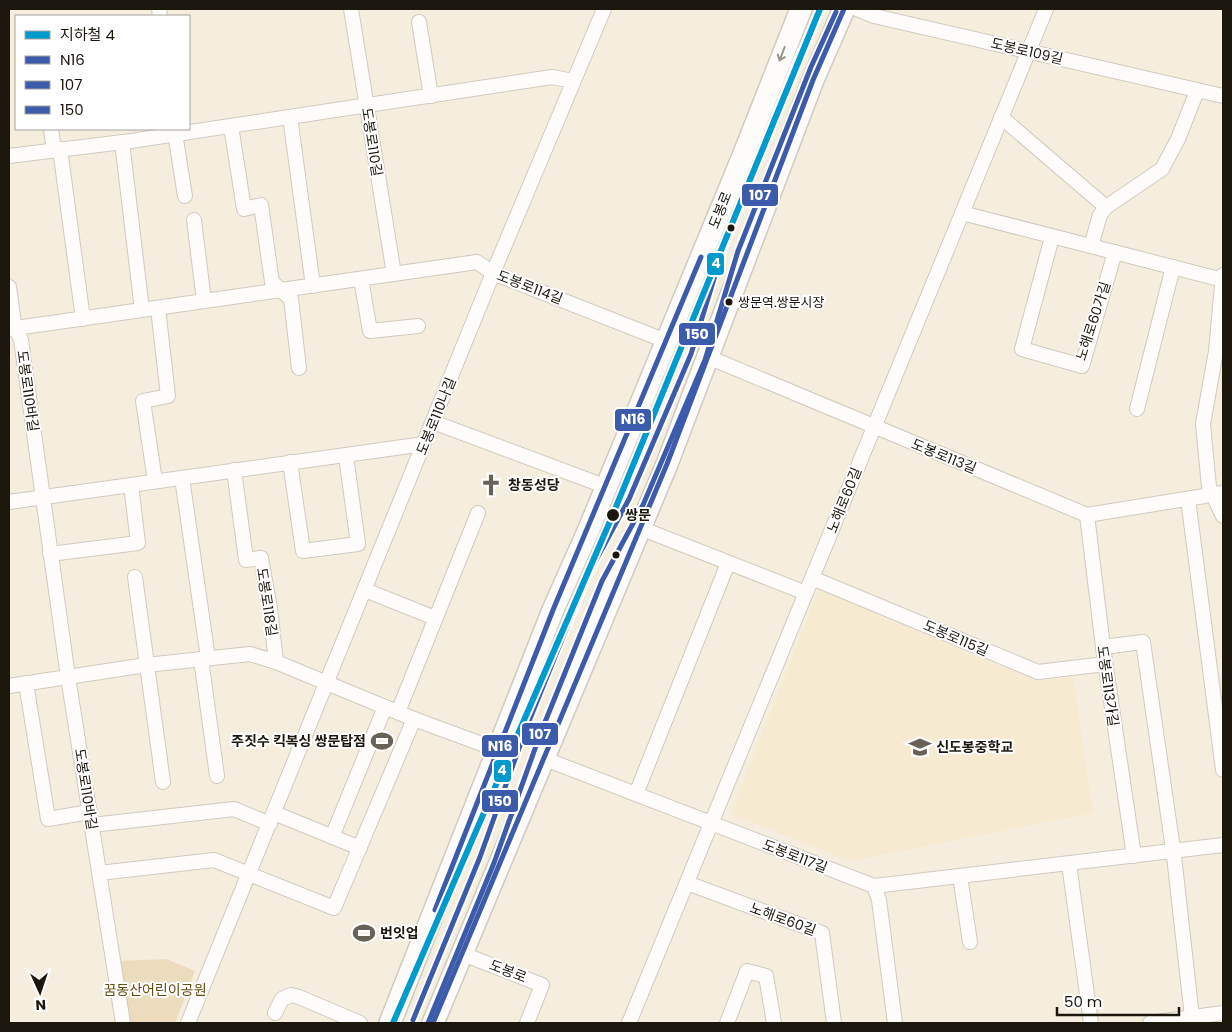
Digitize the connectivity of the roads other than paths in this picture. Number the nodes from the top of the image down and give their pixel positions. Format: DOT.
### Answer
graph roads {
  1 [pos="351,9"];
  2 [pos="604,9"];
  3 [pos="801,9"];
  4 [pos="844,9"];
  5 [pos="857,9"];
  6 [pos="1046,9"];
  7 [pos="419,22"];
  8 [pos="1029,51"];
  9 [pos="573,81"];
  10 [pos="1197,91"];
  11 [pos="431,96"];
  12 [pos="1223,96"];
  13 [pos="366,106"];
  14 [pos="290,117"];
  15 [pos="1001,117"];
  16 [pos="231,126"];
  17 [pos="51,130"];
  18 [pos="178,132"];
  19 [pos="127,137"];
  20 [pos="57,149"];
  21 [pos="9,156"];
  22 [pos="185,196"];
  23 [pos="1106,207"];
  24 [pos="962,212"];
  25 [pos="194,220"];
  26 [pos="1052,237"];
  27 [pos="1091,246"];
  28 [pos="1115,252"];
  29 [pos="1172,267"];
  30 [pos="394,274"];
  31 [pos="493,274"];
  32 [pos="1223,275"];
  33 [pos="360,279"];
  34 [pos="1223,280"];
  35 [pos="313,286"];
  36 [pos="9,288"];
  37 [pos="281,290"];
  38 [pos="204,301"];
  39 [pos="158,308"];
  40 [pos="142,310"];
  41 [pos="83,318"];
  42 [pos="418,326"];
  43 [pos="12,328"];
  44 [pos="666,341"];
  45 [pos="708,357"];
  46 [pos="1219,360"];
  47 [pos="299,368"];
  48 [pos="1137,409"];
  49 [pos="433,422"];
  50 [pos="874,427"];
  51 [pos="424,444"];
  52 [pos="346,456"];
  53 [pos="290,462"];
  54 [pos="234,470"];
  55 [pos="182,478"];
  56 [pos="155,482"];
  57 [pos="131,485"];
  58 [pos="607,486"];
  59 [pos="1218,494"];
  60 [pos="42,497"];
  61 [pos="1188,500"];
  62 [pos="9,502"];
  63 [pos="478,512"];
  64 [pos="1087,515"];
  65 [pos="1223,516"];
  66 [pos="640,528"];
  67 [pos="50,554"];
  68 [pos="728,563"];
  69 [pos="134,577"];
  70 [pos="812,578"];
  71 [pos="365,590"];
  72 [pos="806,593"];
  73 [pos="435,618"];
  74 [pos="1102,646"];
  75 [pos="204,658"];
  76 [pos="276,662"];
  77 [pos="1105,664"];
  78 [pos="146,666"];
  79 [pos="1217,672"];
  80 [pos="68,677"];
  81 [pos="26,683"];
  82 [pos="327,684"];
  83 [pos="9,686"];
  84 [pos="384,707"];
  85 [pos="398,712"];
  86 [pos="414,719"];
  87 [pos="498,750"];
  88 [pos="545,759"];
  89 [pos="1223,770"];
  90 [pos="216,776"];
  91 [pos="163,782"];
  92 [pos="636,794"];
  93 [pos="272,818"];
  94 [pos="91,819"];
  95 [pos="711,824"];
  96 [pos="332,837"];
  97 [pos="1223,845"];
  98 [pos="360,848"];
  99 [pos="1173,851"];
  100 [pos="1134,856"];
  101 [pos="1069,864"];
  102 [pos="99,873"];
  103 [pos="250,873"];
  104 [pos="960,876"];
  105 [pos="687,883"];
  106 [pos="874,886"];
  107 [pos="970,942"];
  108 [pos="463,954"];
  109 [pos="275,1013"];
  110 [pos="1223,1013"];
  111 [pos="1192,1017"];
  112 [pos="122,1023"];
  113 [pos="188,1023"];
  114 [pos="360,1023"];
  115 [pos="390,1023"];
  116 [pos="433,1023"];
  117 [pos="527,1023"];
  118 [pos="629,1023"];
  119 [pos="726,1023"];
  120 [pos="774,1023"];
  121 [pos="834,1023"];
  122 [pos="895,1023"];
  123 [pos="1091,1023"];
  124 [pos="1156,1023"];
  1 -- 13 [label="street, 도봉로110길"];
  2 -- 9 [label="street, 도봉로110나길"];
  3 -- 44 [label="main road, 도봉로, one-way"];
  4 -- 45 [label="main road"];
  5 -- 8 [label="street, 도봉로109길"];
  6 -- 8 [label="street, 노해로60길"];
  7 -- 11 [label="street"];
  8 -- 10 [label="street, 도봉로109길"];
  8 -- 15 [label="street, 노해로60길"];
  9 -- 11 [label="street"];
  9 -- 31 [label="street, 도봉로110나길"];
  10 -- 12 [label="street, 도봉로109길"];
  10 -- 23 [label="street"];
  11 -- 13 [label="street"];
  13 -- 14 [label="street"];
  13 -- 30 [label="street, 도봉로110길"];
  14 -- 16 [label="street"];
  14 -- 35 [label="street"];
  15 -- 23 [label="street"];
  15 -- 24 [label="street, 노해로60길"];
  16 -- 18 [label="street"];
  16 -- 37 [label="street"];
  17 -- 20 [label="street"];
  18 -- 19 [label="street"];
  18 -- 22 [label="street"];
  19 -- 20 [label="street"];
  19 -- 40 [label="street"];
  20 -- 21 [label="street"];
  20 -- 41 [label="street"];
  23 -- 27 [label="street"];
  24 -- 26 [label="street"];
  24 -- 50 [label="street, 노해로60길"];
  25 -- 38 [label="street"];
  26 -- 27 [label="street"];
  26 -- 28 [label="street, 노해로60가길"];
  27 -- 28 [label="street"];
  28 -- 29 [label="street"];
  29 -- 34 [label="street"];
  29 -- 48 [label="street"];
  30 -- 31 [label="street, 도봉로114길"];
  30 -- 33 [label="street, 도봉로114길"];
  31 -- 44 [label="street, 도봉로114길"];
  31 -- 49 [label="street, 도봉로110나길"];
  32 -- 34 [label="street"];
  33 -- 35 [label="street, 도봉로114길"];
  33 -- 42 [label="street"];
  34 -- 46 [label="street"];
  35 -- 37 [label="street, 도봉로114길"];
  36 -- 43 [label="street, 도봉로110바길"];
  37 -- 38 [label="street, 도봉로114길"];
  37 -- 47 [label="street"];
  38 -- 39 [label="street, 도봉로114길"];
  39 -- 40 [label="street, 도봉로114길"];
  39 -- 56 [label="street"];
  40 -- 41 [label="street, 도봉로114길"];
  41 -- 43 [label="street, 도봉로114길"];
  43 -- 60 [label="street, 도봉로110바길"];
  44 -- 58 [label="main road, 도봉로"];
  45 -- 50 [label="street, 도봉로113길"];
  45 -- 66 [label="main road"];
  46 -- 59 [label="street"];
  49 -- 51 [label="street, 도봉로110나길"];
  49 -- 58 [label="street"];
  50 -- 64 [label="street, 도봉로113길"];
  50 -- 70 [label="street, 노해로60길"];
  51 -- 52 [label="street"];
  51 -- 71 [label="street, 도봉로110나길"];
  52 -- 53 [label="street"];
  52 -- 53 [label="street"];
  53 -- 54 [label="street"];
  54 -- 55 [label="street"];
  54 -- 76 [label="street, 도봉로118길"];
  55 -- 56 [label="street"];
  55 -- 75 [label="street"];
  56 -- 57 [label="street"];
  57 -- 60 [label="street"];
  57 -- 67 [label="street"];
  58 -- 87 [label="main road, 도봉로"];
  59 -- 61 [label="street"];
  59 -- 65 [label="street"];
  60 -- 62 [label="street"];
  60 -- 67 [label="street, 도봉로110바길"];
  61 -- 64 [label="street"];
  61 -- 79 [label="street"];
  63 -- 73 [label="street"];
  64 -- 74 [label="street, 도봉로113가길"];
  66 -- 68 [label="street"];
  66 -- 88 [label="main road"];
  67 -- 80 [label="street, 도봉로110바길"];
  68 -- 72 [label="street"];
  68 -- 92 [label="street"];
  69 -- 78 [label="street"];
  70 -- 72 [label="street, 노해로60길"];
  70 -- 77 [label="street, 도봉로115길"];
  71 -- 73 [label="street"];
  71 -- 82 [label="street, 도봉로110나길"];
  72 -- 95 [label="street, 노해로60길"];
  73 -- 85 [label="street"];
  74 -- 77 [label="street, 도봉로113가길"];
  74 -- 99 [label="street"];
  75 -- 76 [label="street, 도봉로118길"];
  75 -- 78 [label="street, 도봉로118길"];
  75 -- 90 [label="street"];
  76 -- 82 [label="street, 도봉로118길"];
  77 -- 100 [label="street, 도봉로113가길"];
  78 -- 80 [label="street, 도봉로118길"];
  78 -- 91 [label="street"];
  79 -- 89 [label="street"];
  80 -- 81 [label="street, 도봉로118길"];
  80 -- 94 [label="street, 도봉로110바길"];
  81 -- 83 [label="street, 도봉로118길"];
  81 -- 94 [label="street"];
  82 -- 84 [label="street, 도봉로118길"];
  82 -- 93 [label="street, 도봉로110나길"];
  84 -- 85 [label="street, 도봉로118길"];
  84 -- 96 [label="street"];
  85 -- 86 [label="street, 도봉로118길"];
  86 -- 87 [label="street, 도봉로118길"];
  86 -- 98 [label="street"];
  87 -- 115 [label="main road, 도봉로"];
  88 -- 92 [label="street, 도봉로117길"];
  88 -- 108 [label="main road"];
  92 -- 95 [label="street, 도봉로117길"];
  93 -- 94 [label="street"];
  93 -- 96 [label="street"];
  93 -- 103 [label="street, 도봉로110나길"];
  94 -- 102 [label="street, 도봉로110바길"];
  95 -- 105 [label="street, 노해로60길"];
  95 -- 106 [label="street, 도봉로117길"];
  96 -- 98 [label="street"];
  97 -- 99 [label="street, 도봉로117길"];
  98 -- 103 [label="street"];
  99 -- 100 [label="street, 도봉로117길"];
  99 -- 111 [label="street"];
  100 -- 101 [label="street, 도봉로117길"];
  101 -- 104 [label="street, 도봉로117길"];
  101 -- 123 [label="street"];
  102 -- 103 [label="street"];
  102 -- 112 [label="street, 도봉로110바길"];
  103 -- 113 [label="street, 도봉로110나길"];
  104 -- 106 [label="street, 도봉로117길"];
  104 -- 107 [label="street"];
  105 -- 118 [label="street, 노해로60길"];
  105 -- 121 [label="street, 노해로60길"];
  106 -- 122 [label="street"];
  108 -- 116 [label="main road"];
  108 -- 117 [label="street, 도봉로"];
  109 -- 114 [label="street"];
  110 -- 111 [label="street"];
  111 -- 124 [label="street"];
  119 -- 120 [label="street"];
}
